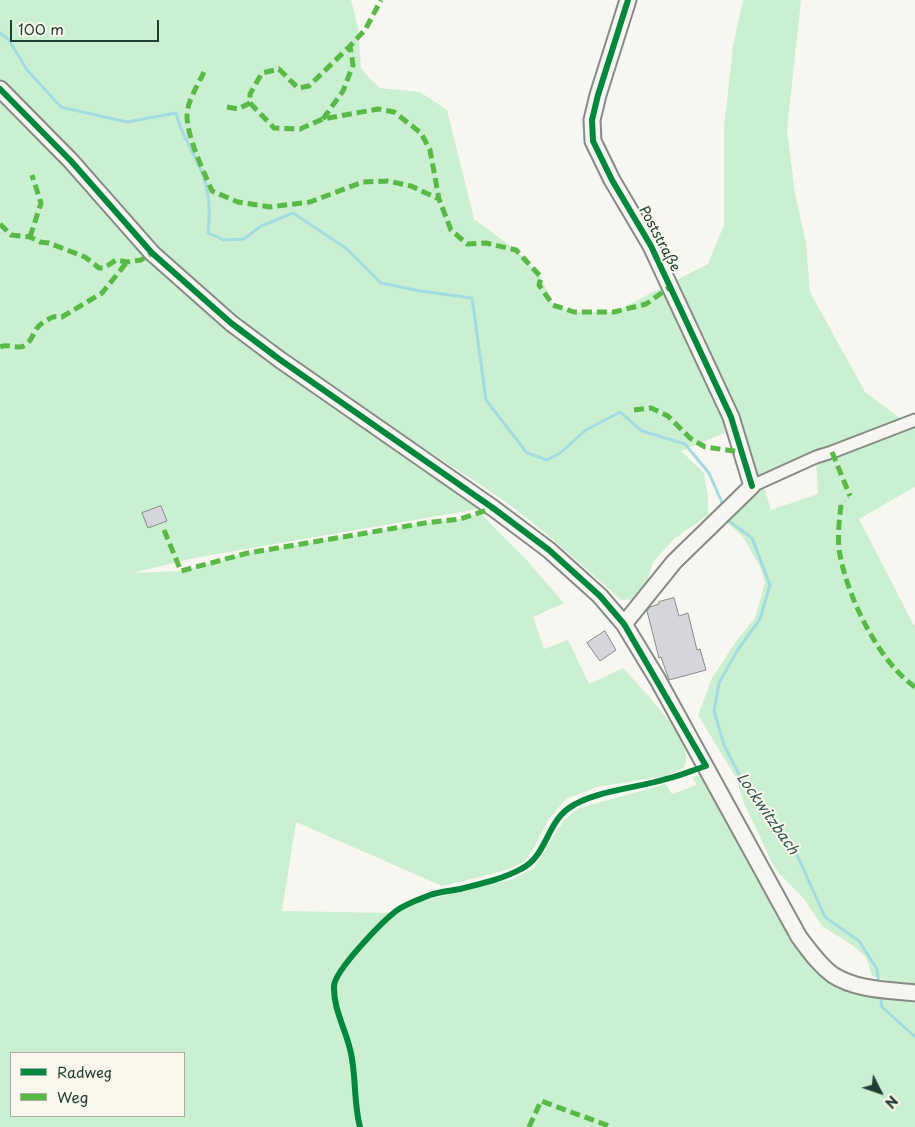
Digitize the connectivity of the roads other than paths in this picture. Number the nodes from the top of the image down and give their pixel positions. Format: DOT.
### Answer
graph roads {
  1 [pos="628,0"];
  2 [pos="0,89"];
  3 [pos="915,420"];
  4 [pos="752,486"];
  5 [pos="624,624"];
  6 [pos="915,993"];
  1 -- 4 [label="main road, Poststraße"];
  2 -- 5 [label="main road"];
  3 -- 4 [label="street"];
  4 -- 5 [label="main road"];
  5 -- 6 [label="main road"];
}
